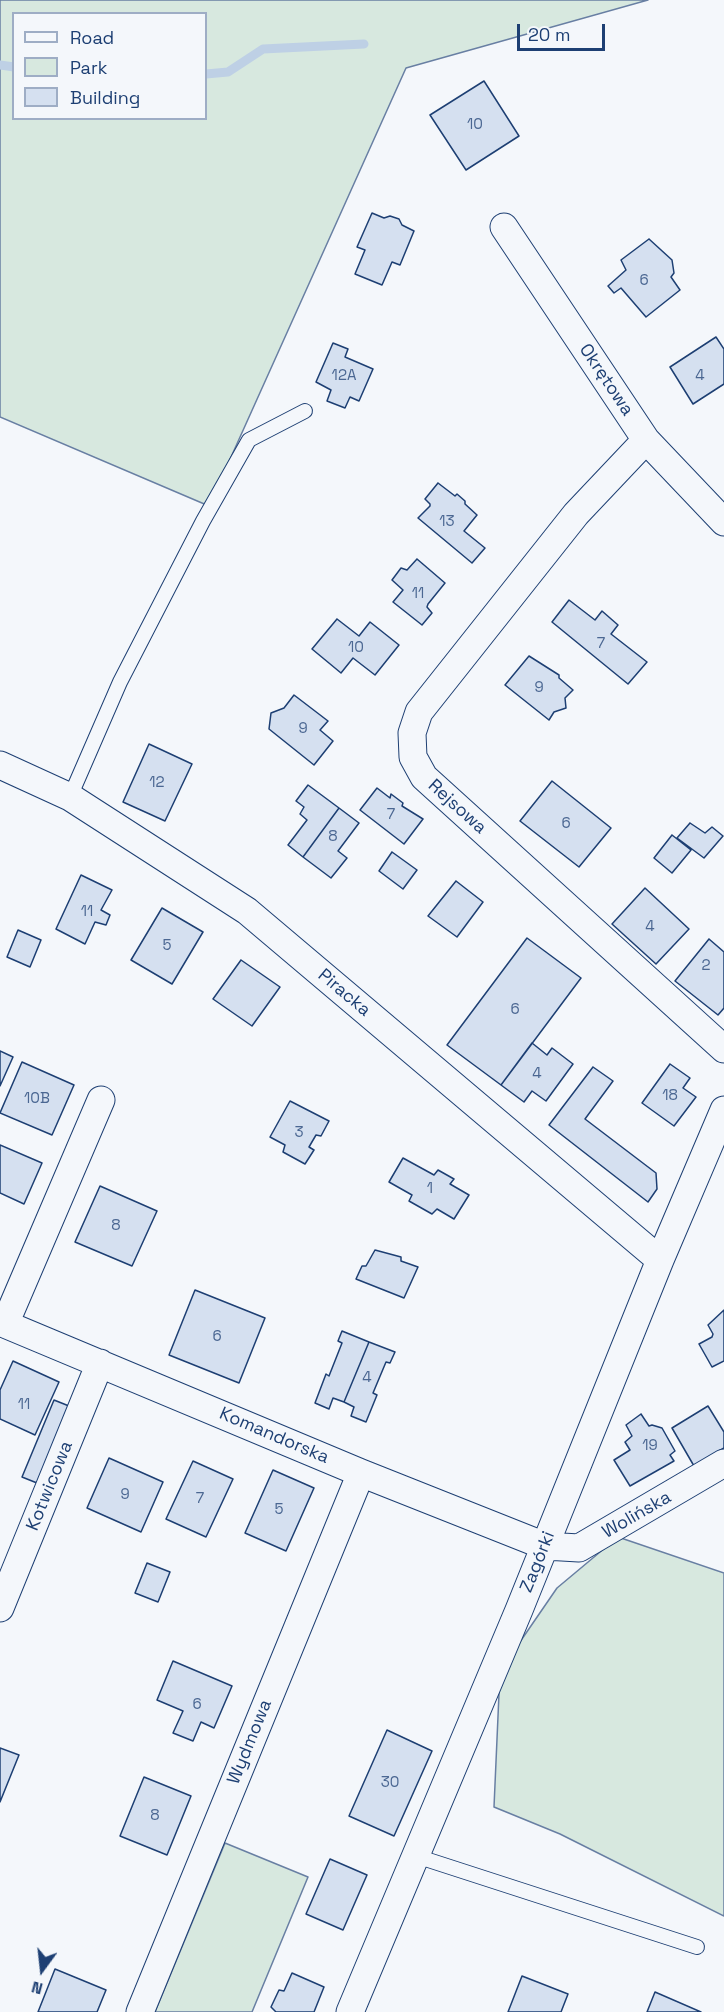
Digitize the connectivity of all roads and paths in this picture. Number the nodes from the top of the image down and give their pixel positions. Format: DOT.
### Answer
graph roads {
  1 [pos="504,227"];
  2 [pos="305,411"];
  3 [pos="646,440"];
  4 [pos="724,522"];
  5 [pos="0,765"];
  6 [pos="70,797"];
  7 [pos="724,1049"];
  8 [pos="101,1100"];
  9 [pos="724,1110"];
  10 [pos="660,1260"];
  11 [pos="2,1323"];
  12 [pos="100,1363"];
  13 [pos="724,1463"];
  14 [pos="361,1473"];
  15 [pos="545,1546"];
  16 [pos="0,1608"];
  17 [pos="416,1856"];
  18 [pos="697,1947"];
  19 [pos="140,2012"];
  20 [pos="350,2012"];
  1 -- 3 [label="street, Okrętowa"];
  2 -- 6 [label="lane"];
  3 -- 4 [label="street, Okrętowa"];
  3 -- 7 [label="street, Rejsowa"];
  5 -- 6 [label="street, Piracka"];
  6 -- 10 [label="street, Piracka"];
  8 -- 11 [label="street, Komandorska"];
  9 -- 10 [label="street, Zagórki"];
  10 -- 15 [label="street, Zagórki"];
  11 -- 12 [label="street, Komandorska"];
  12 -- 14 [label="street, Komandorska"];
  12 -- 16 [label="street, Kotwicowa"];
  13 -- 15 [label="street, Wolińska"];
  14 -- 15 [label="street, Komandorska"];
  14 -- 19 [label="street, Wydmowa"];
  15 -- 17 [label="street, Zagórki"];
  17 -- 18 [label="lane"];
  17 -- 20 [label="street, Zagórki"];
}
